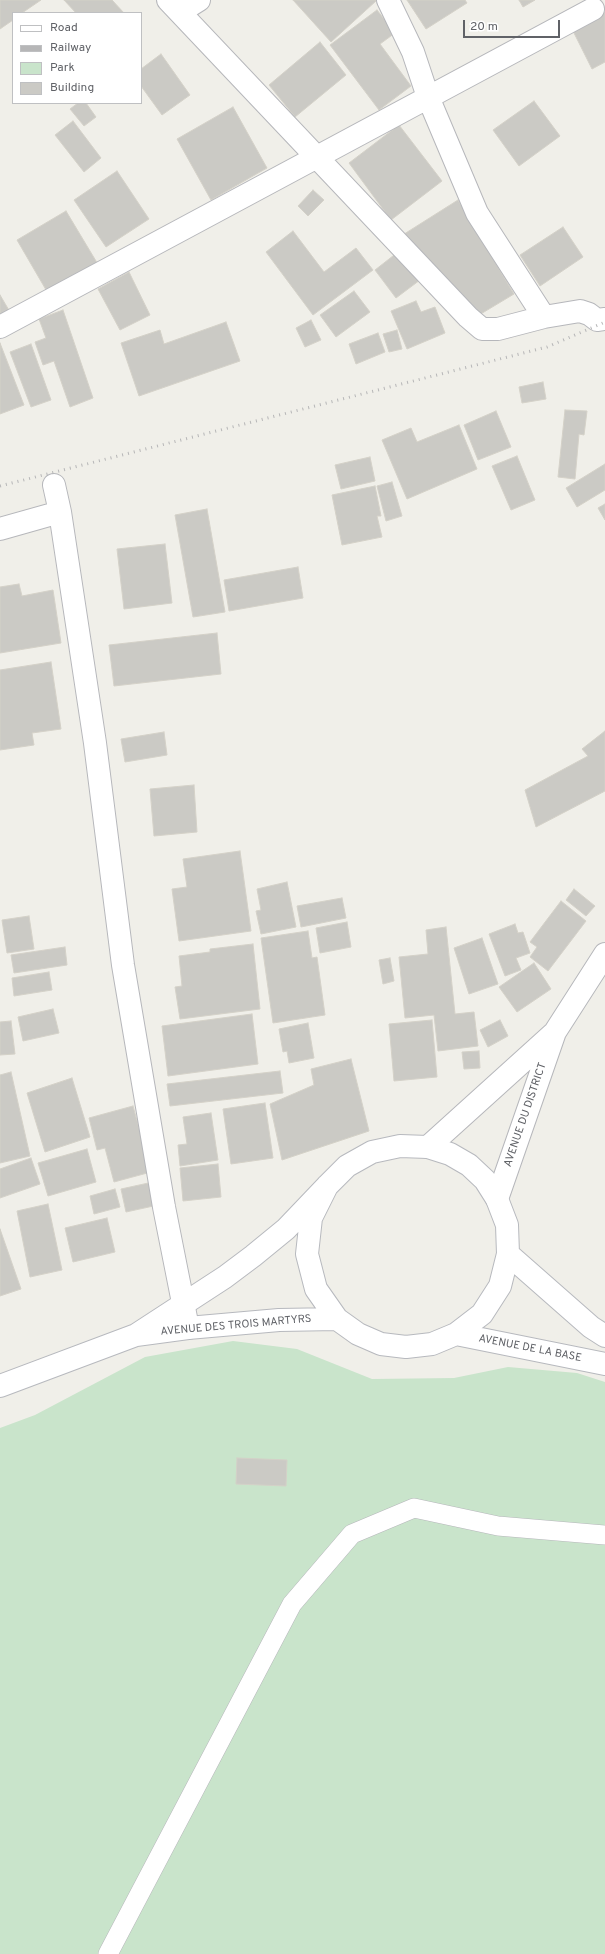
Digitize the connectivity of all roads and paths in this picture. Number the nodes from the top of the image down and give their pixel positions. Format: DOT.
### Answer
graph roads {
  1 [pos="199,0"];
  2 [pos="388,0"];
  3 [pos="174,6"];
  4 [pos="593,9"];
  5 [pos="428,97"];
  6 [pos="317,158"];
  7 [pos="544,317"];
  8 [pos="605,318"];
  9 [pos="0,327"];
  10 [pos="54,485"];
  11 [pos="60,512"];
  12 [pos="0,529"];
  13 [pos="605,954"];
  14 [pos="555,1032"];
  15 [pos="428,1147"];
  16 [pos="327,1186"];
  17 [pos="498,1199"];
  18 [pos="508,1254"];
  19 [pos="184,1303"];
  20 [pos="337,1319"];
  21 [pos="188,1328"];
  22 [pos="456,1334"];
  23 [pos="136,1335"];
  24 [pos="605,1336"];
  25 [pos="605,1364"];
  26 [pos="0,1386"];
  27 [pos="605,1535"];
  28 [pos="108,1954"];
  1 -- 3 [label="street"];
  2 -- 5 [label="street"];
  3 -- 6 [label="street"];
  4 -- 5 [label="street"];
  5 -- 6 [label="street"];
  5 -- 7 [label="street"];
  6 -- 7 [label="street"];
  6 -- 9 [label="street"];
  7 -- 8 [label="street"];
  10 -- 11 [label="street"];
  11 -- 12 [label="street"];
  11 -- 19 [label="street"];
  13 -- 14 [label="street, AVENUE DU DISTRICT"];
  14 -- 15 [label="street, AVENUE DU DISTRICT"];
  14 -- 17 [label="street, AVENUE DU DISTRICT"];
  15 -- 16 [label="street, AVENUE DE LA BASE"];
  15 -- 17 [label="street, AVENUE DE LA BASE"];
  16 -- 19 [label="street, AVENUE DES TROIS MARTYRS"];
  16 -- 20 [label="street, AVENUE DE LA BASE"];
  17 -- 18 [label="street, AVENUE DE LA BASE"];
  18 -- 22 [label="street, AVENUE DE LA BASE"];
  18 -- 24 [label="street"];
  19 -- 21 [label="street"];
  19 -- 23 [label="street, AVENUE DES TROIS MARTYRS"];
  20 -- 21 [label="street, AVENUE DES TROIS MARTYRS"];
  20 -- 22 [label="street, AVENUE DE LA BASE"];
  21 -- 23 [label="street, AVENUE DES TROIS MARTYRS"];
  22 -- 25 [label="street, AVENUE DE LA BASE"];
  23 -- 26 [label="street, AVENUE DES TROIS MARTYRS"];
  27 -- 28 [label="lane"];
}
